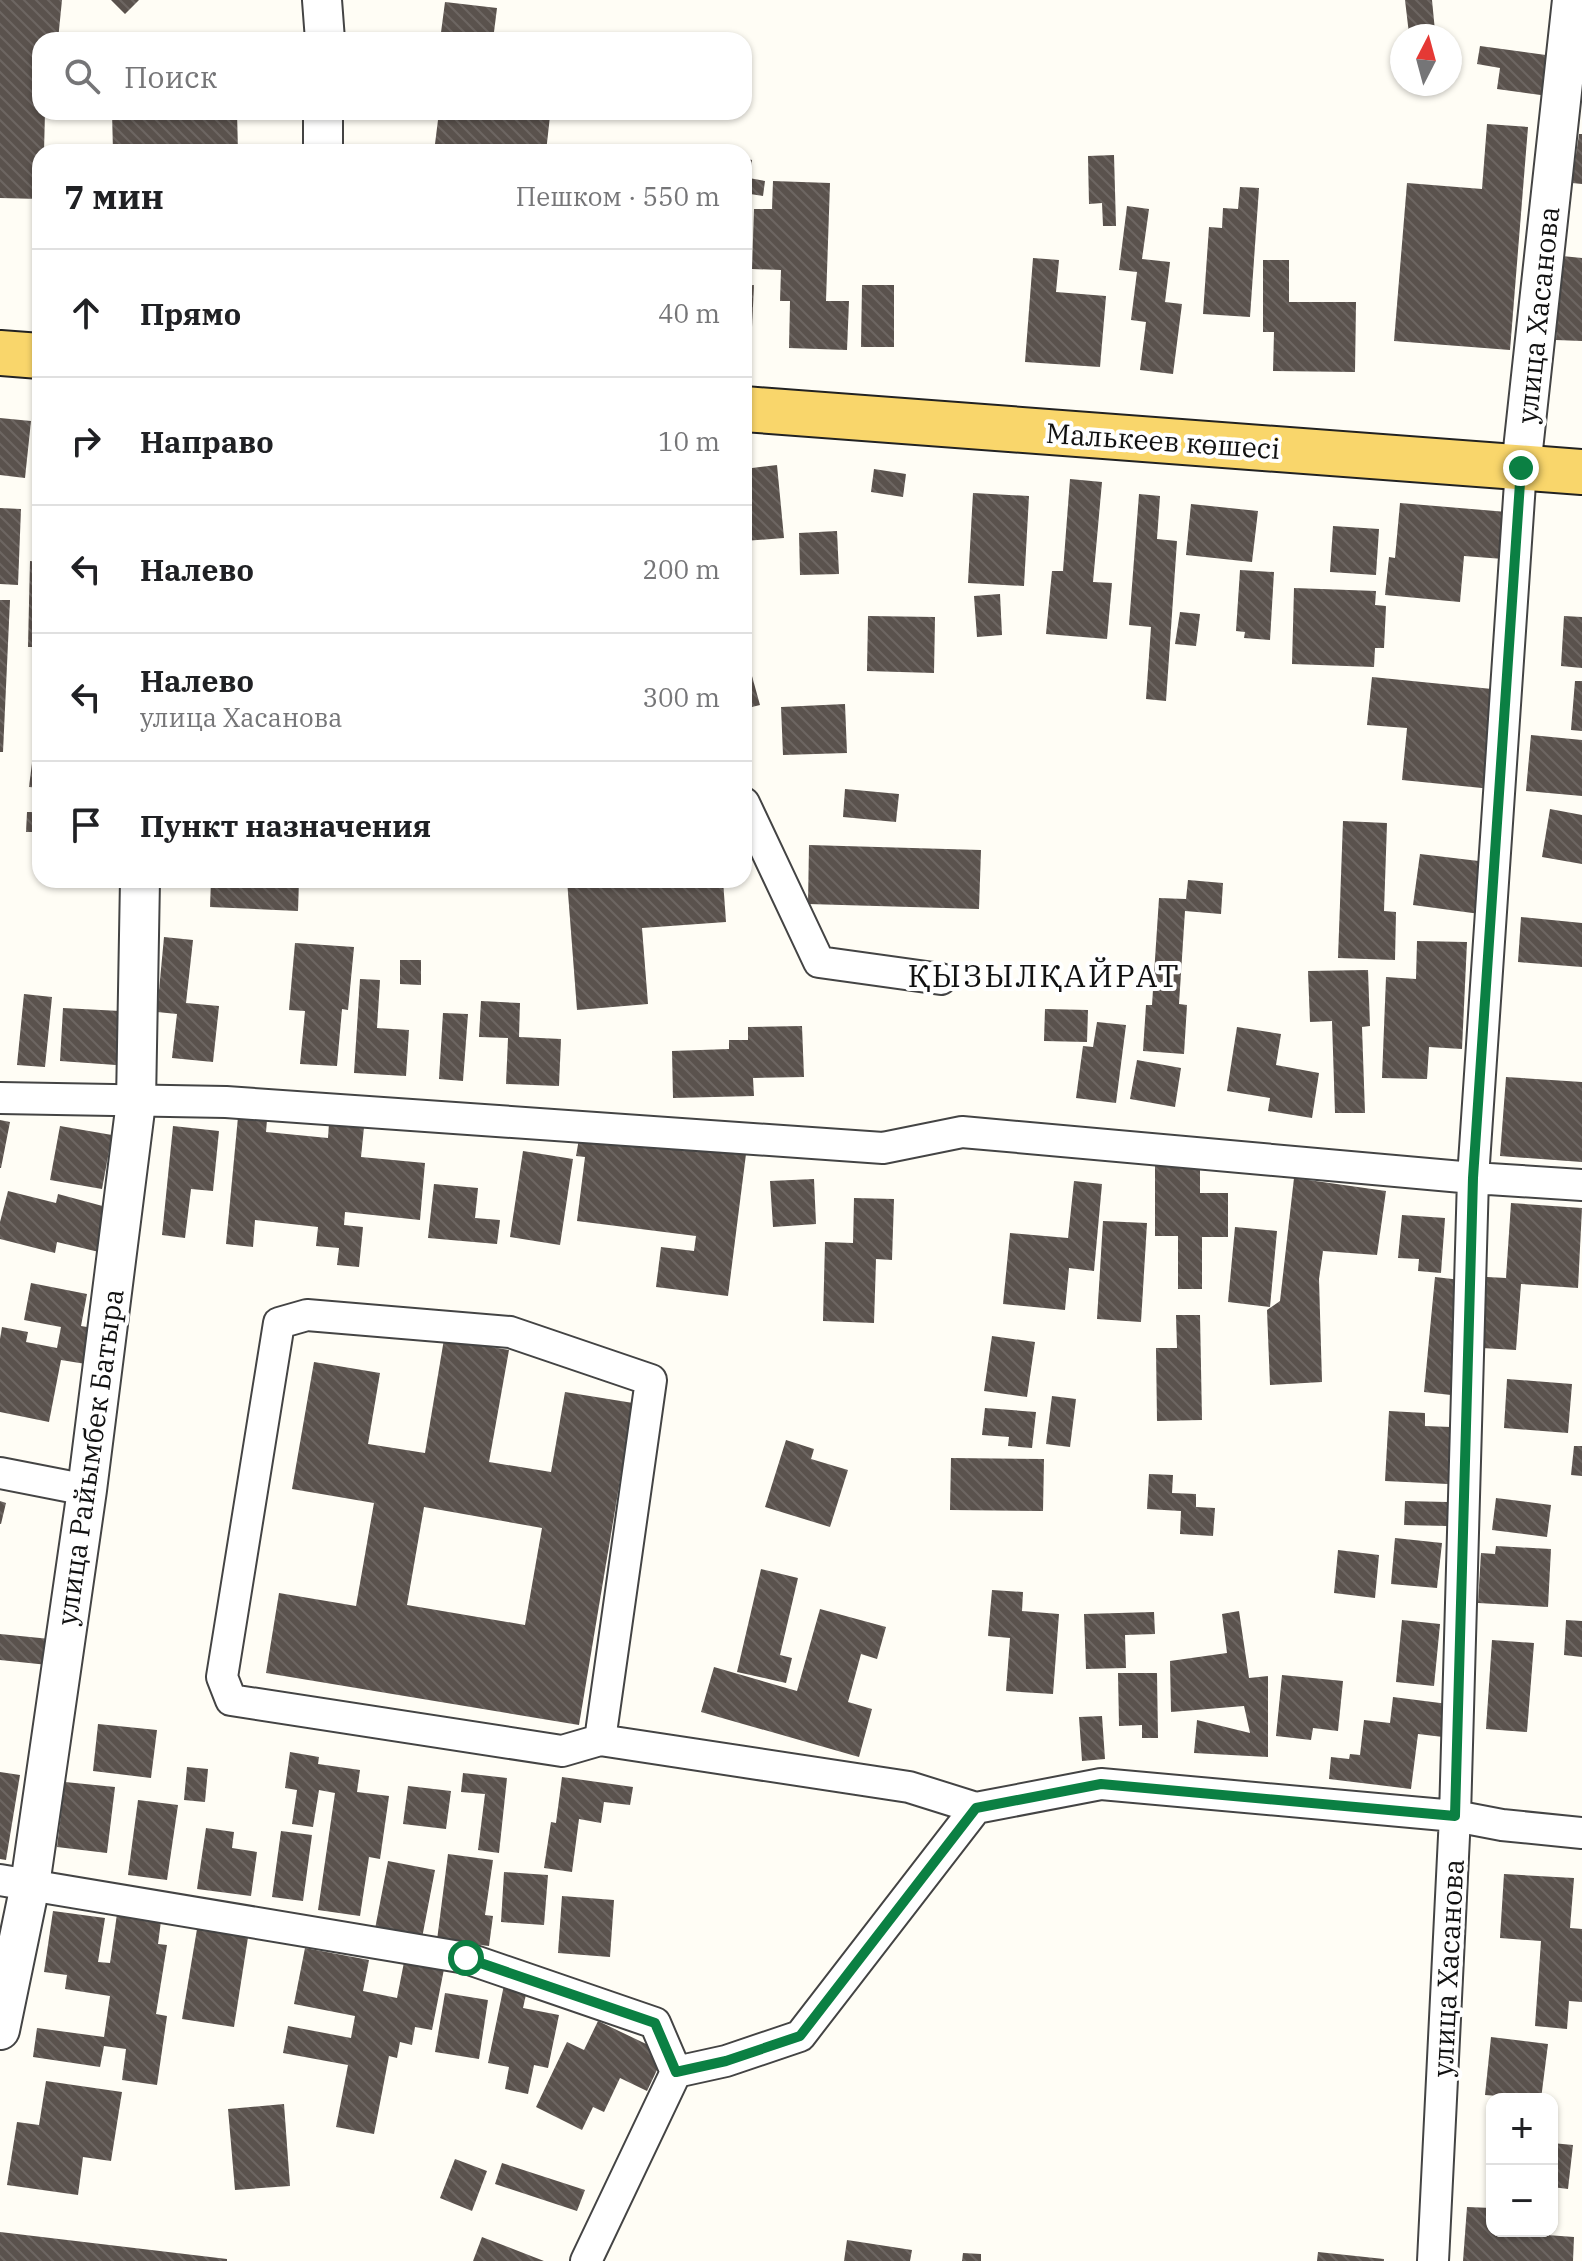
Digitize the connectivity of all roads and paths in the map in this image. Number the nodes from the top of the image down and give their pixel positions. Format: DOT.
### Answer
graph roads {
  1 [pos="322,0"];
  2 [pos="1572,0"];
  3 [pos="324,32"];
  4 [pos="323,120"];
  5 [pos="323,144"];
  6 [pos="0,353"];
  7 [pos="32,355"];
  8 [pos="752,410"];
  9 [pos="1521,468"];
  10 [pos="1582,472"];
  11 [pos="752,820"];
  12 [pos="140,888"];
  13 [pos="941,979"];
  14 [pos="0,1098"];
  15 [pos="136,1102"];
  16 [pos="1473,1178"];
  17 [pos="1582,1185"];
  18 [pos="0,1473"];
  19 [pos="87,1490"];
  20 [pos="600,1740"];
  21 [pos="976,1808"];
  22 [pos="1455,1816"];
  23 [pos="1582,1833"];
  24 [pos="15,1882"];
  25 [pos="0,2030"];
  26 [pos="676,2072"];
  27 [pos="586,2261"];
  28 [pos="1433,2261"];
  1 -- 3 [label="street"];
  2 -- 9 [label="street, улица Хасанова"];
  4 -- 5 [label="street"];
  6 -- 7 [label="main road"];
  8 -- 9 [label="main road, Малькеев көшесі"];
  9 -- 10 [label="main road, Малькеев көшесі"];
  9 -- 16 [label="street, улица Хасанова"];
  11 -- 13 [label="street"];
  12 -- 15 [label="street, улица Райымбек Батыра"];
  14 -- 15 [label="street"];
  15 -- 16 [label="street"];
  15 -- 19 [label="street, улица Райымбек Батыра"];
  16 -- 17 [label="street"];
  16 -- 22 [label="street, улица Хасанова"];
  18 -- 19 [label="street"];
  19 -- 24 [label="street, улица Райымбек Батыра"];
  20 -- 20 [label="street"];
  20 -- 21 [label="street"];
  21 -- 22 [label="street"];
  21 -- 26 [label="street"];
  22 -- 23 [label="street"];
  22 -- 28 [label="street, улица Хасанова"];
  24 -- 25 [label="street, улица Райымбек Батыра"];
  24 -- 26 [label="street"];
  26 -- 27 [label="street"];
}
